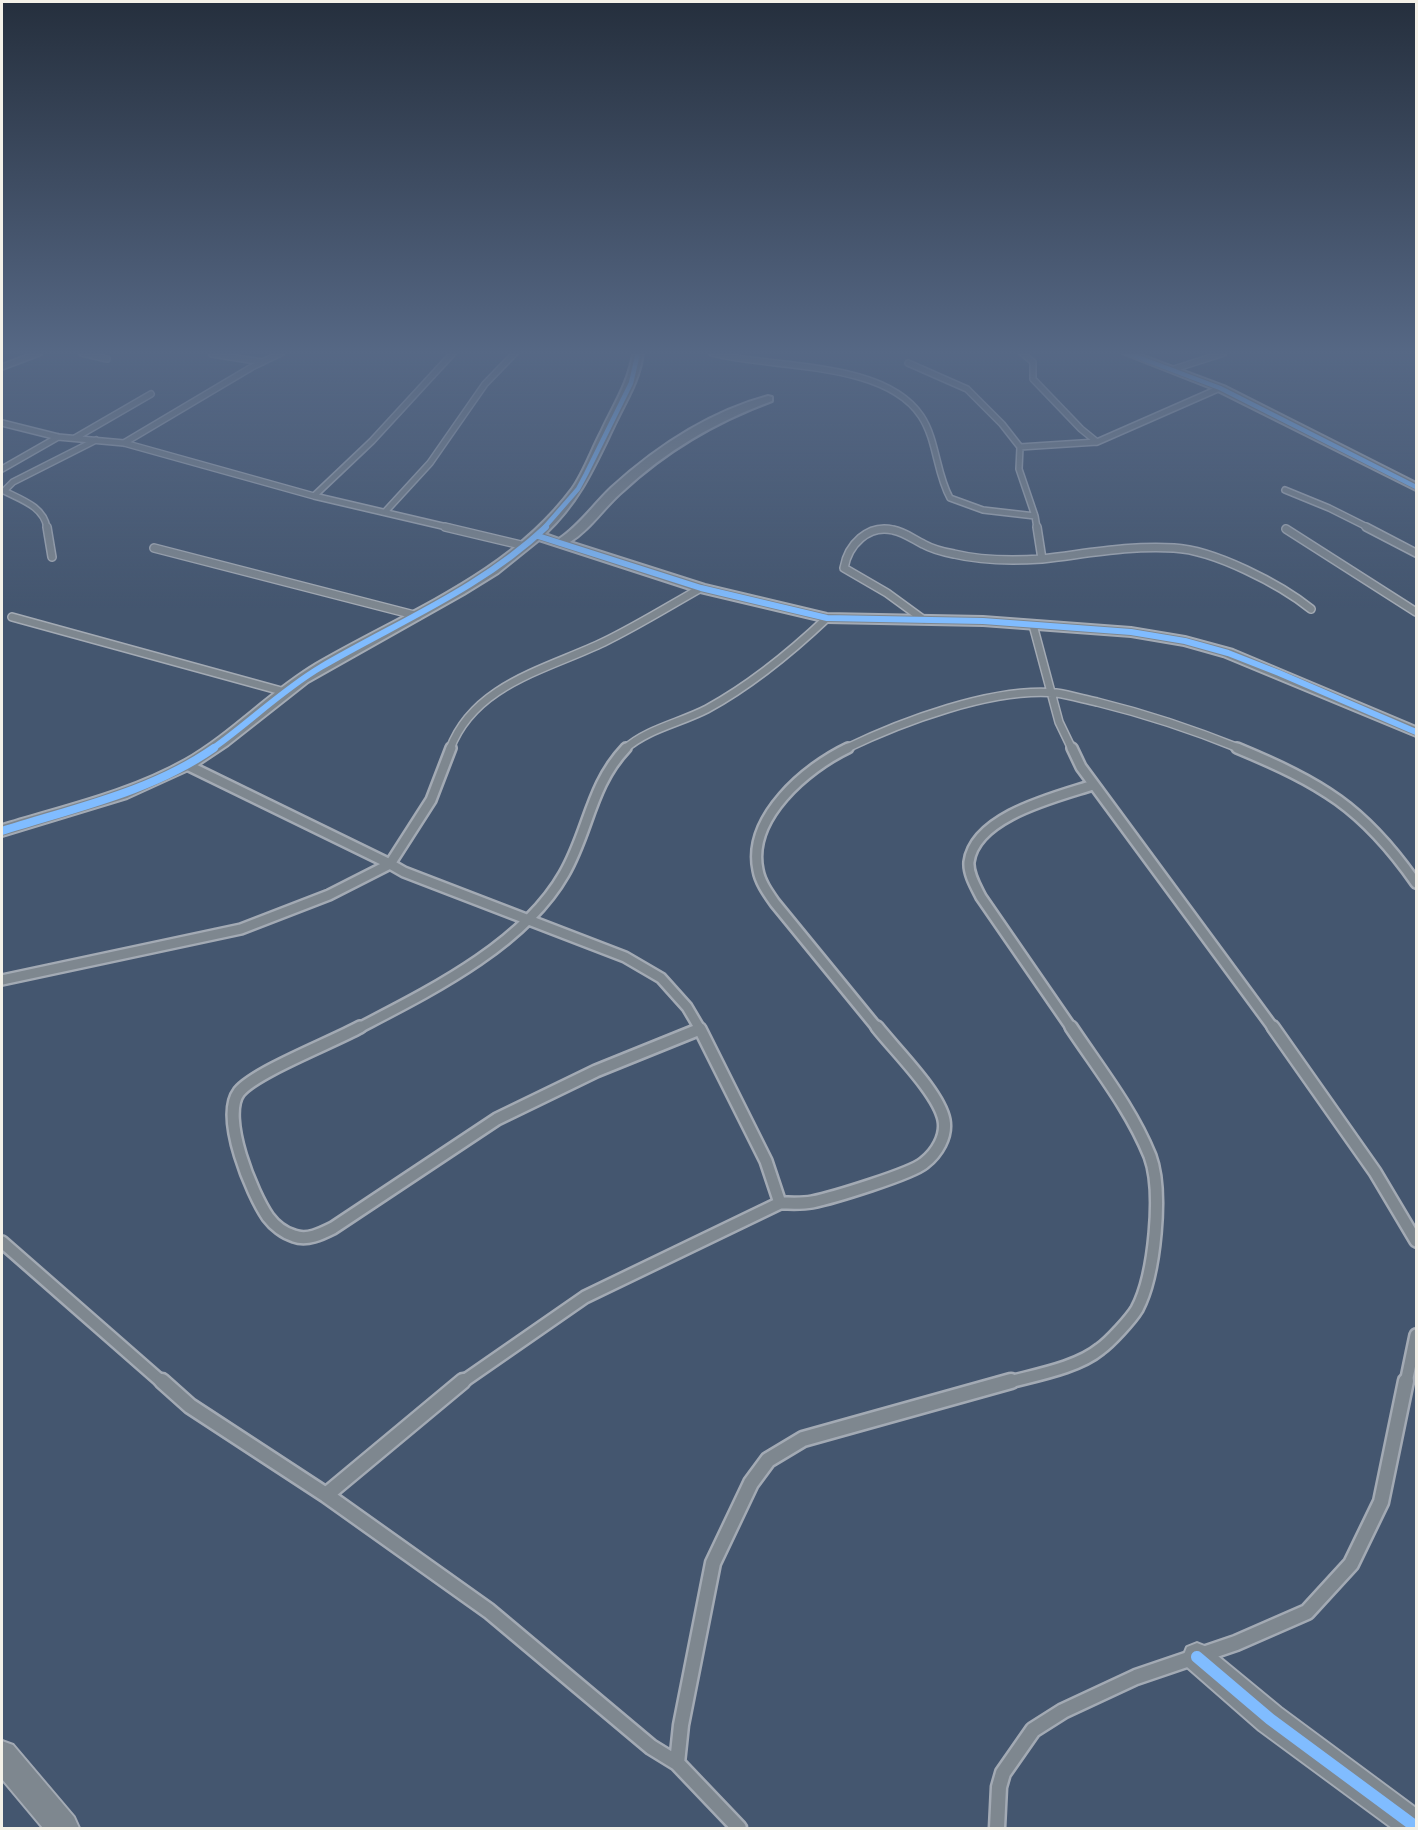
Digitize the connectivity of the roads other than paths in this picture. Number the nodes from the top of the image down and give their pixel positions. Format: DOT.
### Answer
graph roads {
  1 [pos="56,438"];
  2 [pos="79,438"];
  3 [pos="132,438"];
  4 [pos="374,438"];
  5 [pos="447,438"];
  6 [pos="604,438"];
  7 [pos="684,438"];
  8 [pos="931,438"];
  9 [pos="1014,438"];
  10 [pos="1093,438"];
  11 [pos="1105,438"];
  12 [pos="1320,438"];
  13 [pos="96,440"];
  14 [pos="1097,442"];
  15 [pos="124,443"];
  16 [pos="1020,447"];
  17 [pos="2,469"];
  18 [pos="1416,487"];
  19 [pos="1285,490"];
  20 [pos="314,496"];
  21 [pos="385,512"];
  22 [pos="1035,516"];
  23 [pos="1286,530"];
  24 [pos="538,536"];
  25 [pos="561,542"];
  26 [pos="525,546"];
  27 [pos="154,548"];
  28 [pos="1416,553"];
  29 [pos="52,557"];
  30 [pos="1042,559"];
  31 [pos="701,588"];
  32 [pos="1311,609"];
  33 [pos="1416,612"];
  34 [pos="418,616"];
  35 [pos="12,617"];
  36 [pos="827,618"];
  37 [pos="924,620"];
  38 [pos="1033,625"];
  39 [pos="285,692"];
  40 [pos="1052,692"];
  41 [pos="1416,732"];
  42 [pos="187,765"];
  43 [pos="1093,785"];
  44 [pos="2,831"];
  45 [pos="390,864"];
  46 [pos="1416,882"];
  47 [pos="527,921"];
  48 [pos="2,980"];
  49 [pos="700,1029"];
  50 [pos="780,1203"];
  51 [pos="1416,1241"];
  52 [pos="2,1242"];
  53 [pos="1416,1335"];
  54 [pos="326,1495"];
  55 [pos="1197,1657"];
  56 [pos="2,1756"];
  57 [pos="677,1763"];
  58 [pos="1416,1827"];
  59 [pos="63,1828"];
  60 [pos="739,1828"];
  61 [pos="997,1828"];
  1 -- 17 [label="lane"];
  2 -- 13 [label="lane"];
  3 -- 15 [label="lane"];
  4 -- 20 [label="lane"];
  5 -- 21 [label="lane"];
  6 -- 24 [label="street"];
  7 -- 25 [label="street"];
  8 -- 22 [label="lane"];
  9 -- 16 [label="lane"];
  10 -- 14 [label="lane"];
  11 -- 14 [label="lane"];
  12 -- 18 [label="street"];
  13 -- 15 [label="lane"];
  13 -- 29 [label="lane"];
  14 -- 16 [label="lane"];
  15 -- 20 [label="lane"];
  16 -- 22 [label="lane"];
  19 -- 28 [label="lane"];
  20 -- 21 [label="lane"];
  21 -- 26 [label="lane"];
  22 -- 30 [label="lane"];
  23 -- 33 [label="lane"];
  24 -- 25 [label="street"];
  24 -- 26 [label="street"];
  25 -- 31 [label="street"];
  26 -- 34 [label="street"];
  27 -- 34 [label="lane"];
  30 -- 32 [label="lane"];
  30 -- 37 [label="lane"];
  31 -- 36 [label="street"];
  31 -- 45 [label="lane"];
  34 -- 39 [label="street"];
  35 -- 39 [label="lane"];
  36 -- 37 [label="street"];
  36 -- 47 [label="lane"];
  37 -- 38 [label="street"];
  38 -- 40 [label="lane"];
  38 -- 41 [label="street"];
  39 -- 42 [label="street"];
  40 -- 43 [label="lane"];
  40 -- 46 [label="lane"];
  40 -- 50 [label="lane"];
  42 -- 44 [label="street"];
  42 -- 45 [label="lane"];
  43 -- 51 [label="lane"];
  43 -- 57 [label="lane"];
  45 -- 47 [label="lane"];
  45 -- 48 [label="lane"];
  47 -- 49 [label="lane"];
  47 -- 49 [label="lane"];
  49 -- 50 [label="lane"];
  50 -- 54 [label="lane"];
  52 -- 54 [label="lane"];
  53 -- 55 [label="lane"];
  54 -- 57 [label="lane"];
  55 -- 58 [label="street"];
  55 -- 61 [label="lane"];
  56 -- 59 [label="street"];
  57 -- 60 [label="lane"];
}
